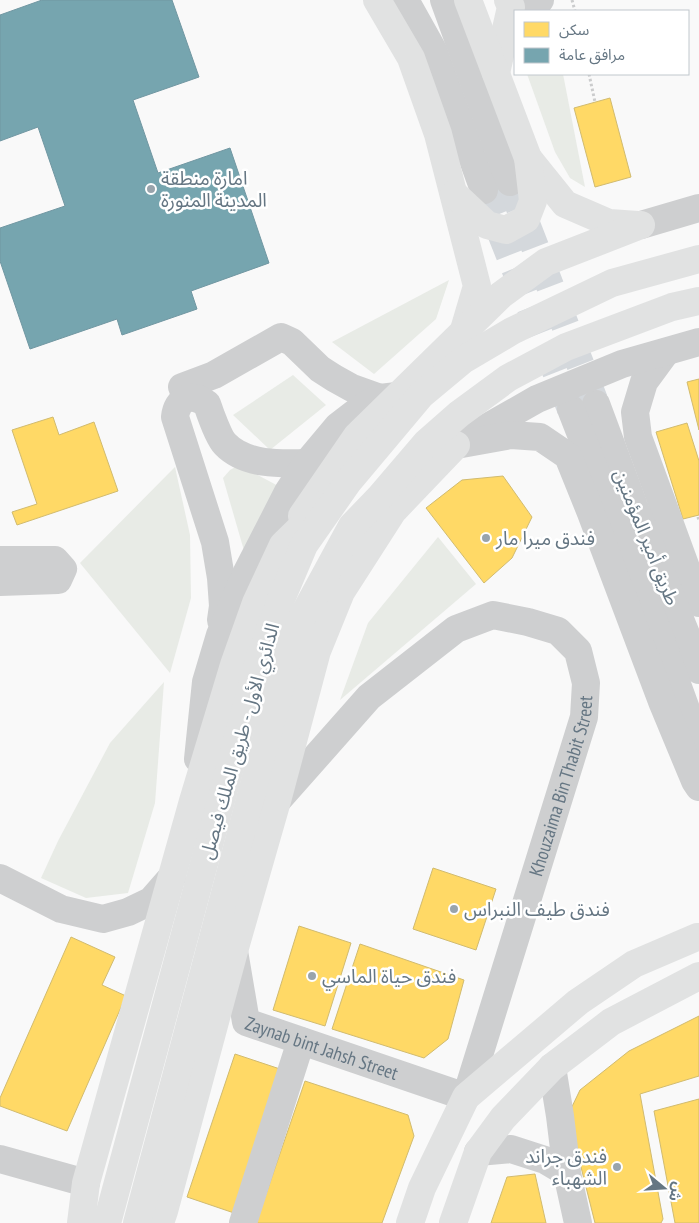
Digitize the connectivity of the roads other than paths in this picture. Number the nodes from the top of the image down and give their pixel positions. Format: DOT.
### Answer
graph roads {
  1 [pos="377,0"];
  2 [pos="405,0"];
  3 [pos="444,0"];
  4 [pos="468,0"];
  5 [pos="540,0"];
  6 [pos="510,3"];
  7 [pos="496,73"];
  8 [pos="528,158"];
  9 [pos="510,182"];
  10 [pos="484,190"];
  11 [pos="454,194"];
  12 [pos="699,208"];
  13 [pos="641,225"];
  14 [pos="699,259"];
  15 [pos="699,301"];
  16 [pos="463,332"];
  17 [pos="699,342"];
  18 [pos="666,352"];
  19 [pos="399,396"];
  20 [pos="188,398"];
  21 [pos="426,443"];
  22 [pos="456,445"];
  23 [pos="238,454"];
  24 [pos="307,463"];
  25 [pos="348,482"];
  26 [pos="198,490"];
  27 [pos="352,526"];
  28 [pos="283,544"];
  29 [pos="0,560"];
  30 [pos="0,582"];
  31 [pos="341,592"];
  32 [pos="699,603"];
  33 [pos="220,634"];
  34 [pos="699,670"];
  35 [pos="699,746"];
  36 [pos="699,787"];
  37 [pos="277,800"];
  38 [pos="193,801"];
  39 [pos="0,878"];
  40 [pos="172,878"];
  41 [pos="698,937"];
  42 [pos="234,951"];
  43 [pos="699,976"];
  44 [pos="301,1041"];
  45 [pos="552,1067"];
  46 [pos="466,1097"];
  47 [pos="478,1152"];
  48 [pos="0,1159"];
  49 [pos="567,1173"];
  50 [pos="86,1183"];
  51 [pos="159,1222"];
  52 [pos="81,1223"];
  53 [pos="107,1223"];
  54 [pos="243,1223"];
  55 [pos="410,1223"];
  56 [pos="453,1223"];
  57 [pos="578,1223"];
  1 -- 11 [label="main road"];
  2 -- 10 [label="street"];
  3 -- 9 [label="street"];
  4 -- 7 [label="main road"];
  5 -- 6 [label="street"];
  6 -- 7 [label="main road"];
  7 -- 8 [label="main road"];
  8 -- 11 [label="main road"];
  8 -- 13 [label="main road"];
  11 -- 16 [label="main road"];
  12 -- 13 [label="street"];
  13 -- 16 [label="main road"];
  14 -- 19 [label="main road, الدائري الأول - طريق الملك فيصل"];
  15 -- 21 [label="main road, الدائري الأول - طريق الملك فيصل"];
  16 -- 19 [label="main road"];
  17 -- 18 [label="street"];
  18 -- 22 [label="street"];
  18 -- 32 [label="street"];
  19 -- 20 [label="street"];
  19 -- 24 [label="street"];
  19 -- 25 [label="main road, الدائري الأول - طريق الملك فيصل"];
  19 -- 28 [label="main road"];
  20 -- 23 [label="street"];
  20 -- 26 [label="street"];
  21 -- 22 [label="street"];
  21 -- 27 [label="main road, الدائري الأول - طريق الملك فيصل"];
  22 -- 31 [label="main road"];
  22 -- 36 [label="street"];
  23 -- 24 [label="street"];
  23 -- 26 [label="street"];
  24 -- 33 [label="street"];
  25 -- 28 [label="main road"];
  25 -- 53 [label="main road, الدائري الأول - طريق الملك فيصل"];
  26 -- 33 [label="street"];
  27 -- 31 [label="main road"];
  27 -- 51 [label="main road, الدائري الأول - طريق الملك فيصل"];
  28 -- 38 [label="main road"];
  29 -- 30 [label="street"];
  31 -- 37 [label="main road"];
  33 -- 38 [label="street"];
  34 -- 35 [label="street, طريق أمير المؤمنين"];
  37 -- 42 [label="main road"];
  37 -- 46 [label="street, Khouzaima Bin Thabit Street"];
  38 -- 40 [label="main road"];
  39 -- 40 [label="street"];
  40 -- 50 [label="main road"];
  41 -- 46 [label="main road"];
  42 -- 44 [label="street, Zaynab bint Jahsh Street"];
  42 -- 51 [label="main road"];
  43 -- 45 [label="main road"];
  44 -- 46 [label="street, Zaynab bint Jahsh Street"];
  44 -- 54 [label="street"];
  45 -- 47 [label="main road"];
  45 -- 49 [label="street"];
  46 -- 55 [label="main road, Khouzaima Bin Thabit Street"];
  47 -- 49 [label="street"];
  47 -- 56 [label="main road"];
  48 -- 50 [label="street"];
  49 -- 57 [label="street"];
  50 -- 52 [label="main road"];
}
